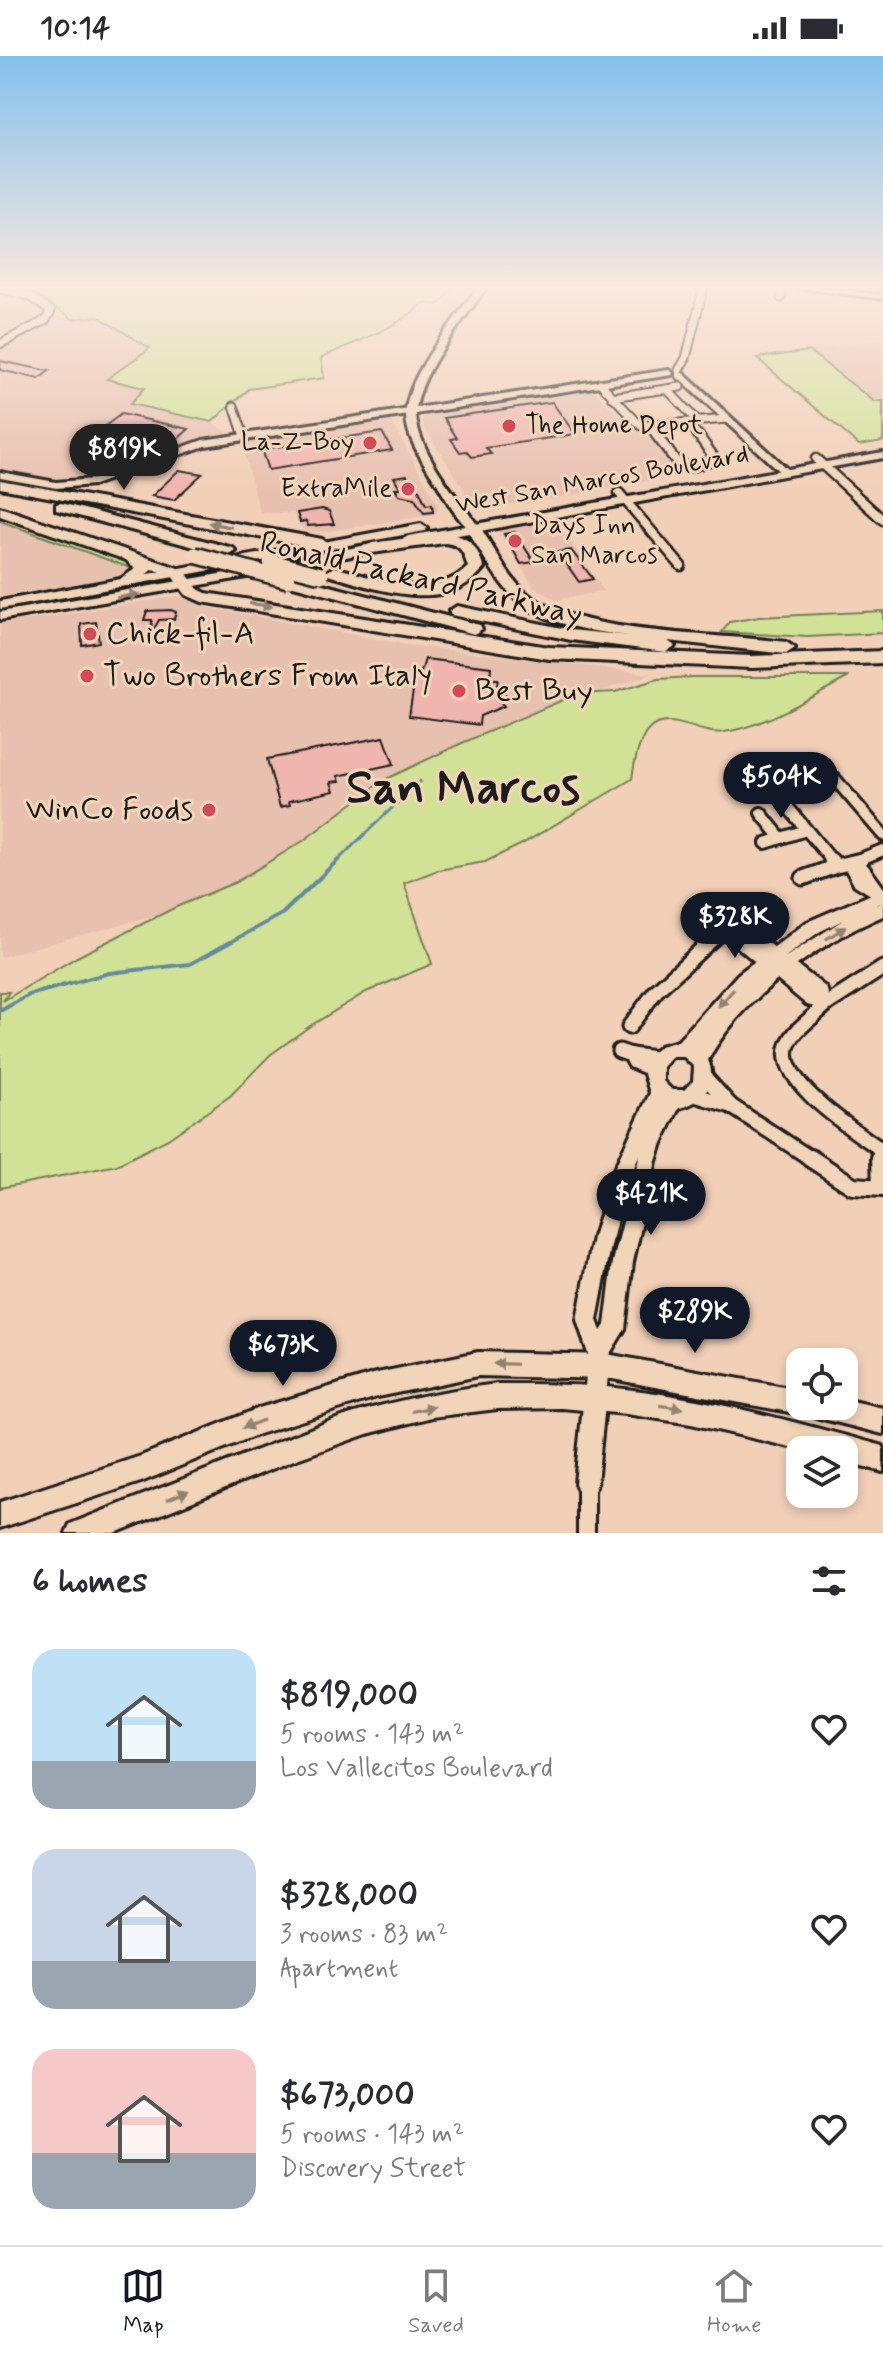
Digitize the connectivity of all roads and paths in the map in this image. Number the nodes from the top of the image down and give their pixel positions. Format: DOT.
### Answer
graph roads {
  1 [pos="439,355"];
  2 [pos="686,355"];
  3 [pos="676,373"];
  4 [pos="600,383"];
  5 [pos="680,387"];
  6 [pos="667,389"];
  7 [pos="612,397"];
  8 [pos="234,406"];
  9 [pos="412,411"];
  10 [pos="727,419"];
  11 [pos="694,423"];
  12 [pos="648,425"];
  13 [pos="244,436"];
  14 [pos="883,446"];
  15 [pos="883,455"];
  16 [pos="820,462"];
  17 [pos="781,469"];
  18 [pos="0,475"];
  19 [pos="0,484"];
  20 [pos="0,491"];
  21 [pos="622,497"];
  22 [pos="0,503"];
  23 [pos="539,507"];
  24 [pos="0,511"];
  25 [pos="517,520"];
  26 [pos="883,520"];
  27 [pos="469,523"];
  28 [pos="322,544"];
  29 [pos="372,548"];
  30 [pos="130,555"];
  31 [pos="681,566"];
  32 [pos="328,574"];
  33 [pos="184,579"];
  34 [pos="125,583"];
  35 [pos="0,605"];
  36 [pos="0,616"];
  37 [pos="883,644"];
  38 [pos="786,648"];
  39 [pos="883,657"];
  40 [pos="655,659"];
  41 [pos="761,813"];
  42 [pos="806,830"];
  43 [pos="883,835"];
  44 [pos="781,838"];
  45 [pos="766,843"];
  46 [pos="883,850"];
  47 [pos="846,865"];
  48 [pos="803,878"];
  49 [pos="881,897"];
  50 [pos="753,906"];
  51 [pos="729,926"];
  52 [pos="777,963"];
  53 [pos="883,968"];
  54 [pos="824,1002"];
  55 [pos="629,1027"];
  56 [pos="681,1050"];
  57 [pos="625,1053"];
  58 [pos="653,1064"];
  59 [pos="702,1069"];
  60 [pos="677,1094"];
  61 [pos="731,1106"];
  62 [pos="881,1147"];
  63 [pos="882,1188"];
  64 [pos="598,1360"];
  65 [pos="594,1395"];
  66 [pos="786,1399"];
  67 [pos="858,1415"];
  68 [pos="883,1421"];
  69 [pos="883,1459"];
  70 [pos="586,1483"];
  71 [pos="0,1515"];
  72 [pos="79,1533"];
  73 [pos="586,1533"];
  1 -- 9 [label="main road"];
  2 -- 3 [label="street"];
  3 -- 4 [label="street"];
  3 -- 10 [label="street"];
  4 -- 7 [label="street"];
  4 -- 9 [label="street"];
  5 -- 6 [label="street"];
  6 -- 7 [label="street"];
  6 -- 11 [label="street"];
  7 -- 12 [label="street"];
  8 -- 13 [label="street"];
  9 -- 13 [label="street"];
  9 -- 27 [label="main road"];
  10 -- 11 [label="street"];
  10 -- 17 [label="street"];
  11 -- 12 [label="street"];
  11 -- 12 [label="street"];
  13 -- 18 [label="street"];
  14 -- 16 [label="main road, West San Marcos Boulevard"];
  15 -- 16 [label="main road, West San Marcos Boulevard"];
  16 -- 17 [label="main road, West San Marcos Boulevard"];
  16 -- 26 [label="street"];
  17 -- 21 [label="main road, West San Marcos Boulevard"];
  28 -- 19 [label="highway, one-way"];
  20 -- 32 [label="highway, Ronald Packard Parkway, bridge"];
  21 -- 23 [label="main road, West San Marcos Boulevard"];
  21 -- 25 [label="main road, West San Marcos Boulevard"];
  21 -- 31 [label="street"];
  22 -- 40 [label="highway, Ronald Packard Parkway, bridge"];
  23 -- 25 [label="main road"];
  23 -- 27 [label="main road, West San Marcos Boulevard"];
  24 -- 30 [label="highway"];
  25 -- 27 [label="main road, West San Marcos Boulevard"];
  27 -- 28 [label="main road, West San Marcos Boulevard"];
  27 -- 29 [label="main road, West San Marcos Boulevard"];
  27 -- 38 [label="highway"];
  28 -- 33 [label="main road, West San Marcos Boulevard"];
  29 -- 32 [label="highway"];
  29 -- 33 [label="main road, West San Marcos Boulevard"];
  30 -- 33 [label="highway"];
  30 -- 34 [label="highway"];
  32 -- 38 [label="highway, Ronald Packard Parkway"];
  33 -- 34 [label="main road, West San Marcos Boulevard"];
  36 -- 33 [label="main road, West San Marcos Boulevard, one-way"];
  33 -- 40 [label="highway, one-way"];
  34 -- 35 [label="main road, West San Marcos Boulevard"];
  37 -- 38 [label="highway, Ronald Packard Parkway"];
  39 -- 40 [label="highway, Ronald Packard Parkway"];
  41 -- 44 [label="street"];
  42 -- 43 [label="street"];
  42 -- 44 [label="street"];
  42 -- 47 [label="street"];
  44 -- 45 [label="street"];
  46 -- 47 [label="street"];
  47 -- 48 [label="street"];
  47 -- 49 [label="street"];
  49 -- 52 [label="street"];
  50 -- 51 [label="street"];
  51 -- 52 [label="street"];
  51 -- 55 [label="street"];
  52 -- 54 [label="street"];
  52 -- 56 [label="street, one-way"];
  52 -- 59 [label="street"];
  53 -- 54 [label="street"];
  54 -- 62 [label="street"];
  56 -- 58 [label="street"];
  56 -- 59 [label="street"];
  57 -- 58 [label="street"];
  58 -- 60 [label="street"];
  59 -- 60 [label="street"];
  59 -- 61 [label="street"];
  60 -- 61 [label="street"];
  60 -- 64 [label="street"];
  61 -- 63 [label="street"];
  62 -- 63 [label="street"];
  64 -- 65 [label="street"];
  64 -- 66 [label="main road"];
  64 -- 71 [label="main road, one-way"];
  65 -- 69 [label="main road, one-way"];
  65 -- 70 [label="street"];
  72 -- 65 [label="main road, one-way"];
  67 -- 68 [label="main road"];
  70 -- 73 [label="street"];
}
